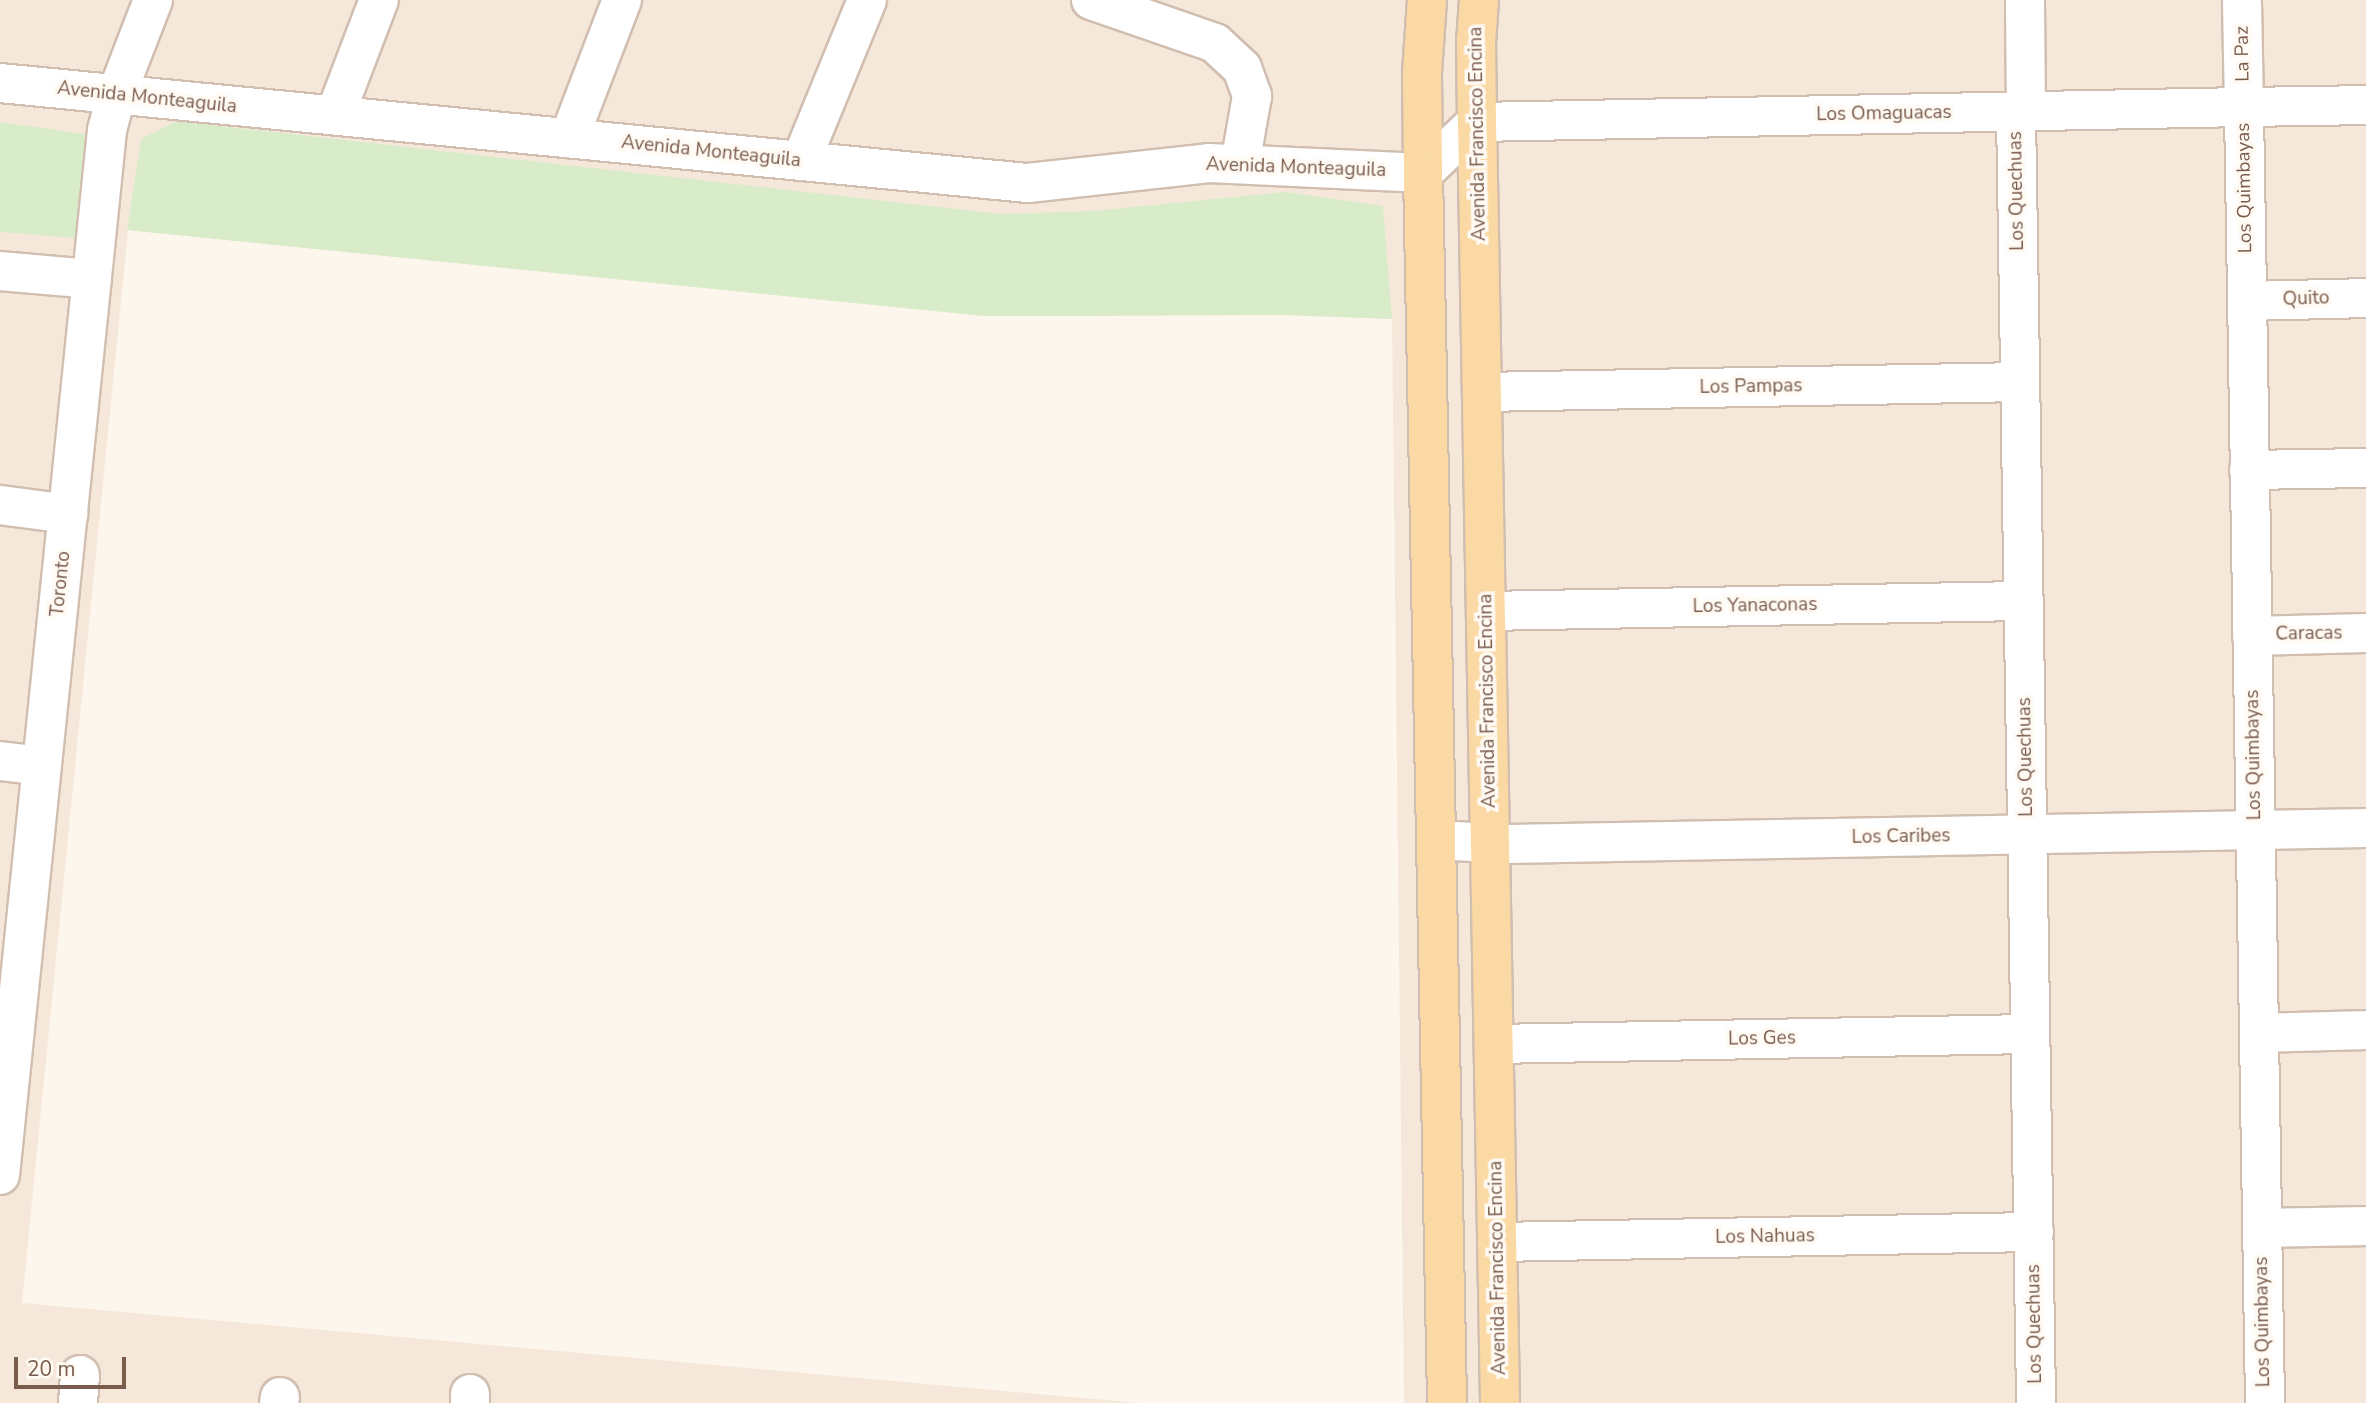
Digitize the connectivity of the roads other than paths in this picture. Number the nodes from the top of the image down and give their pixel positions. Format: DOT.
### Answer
graph roads {
  1 [pos="153,0"];
  2 [pos="379,0"];
  3 [pos="622,0"];
  4 [pos="867,0"];
  5 [pos="1091,0"];
  6 [pos="1427,0"];
  7 [pos="1479,0"];
  8 [pos="2025,0"];
  9 [pos="2242,0"];
  10 [pos="0,83"];
  11 [pos="116,96"];
  12 [pos="2366,105"];
  13 [pos="2244,107"];
  14 [pos="2021,112"];
  15 [pos="335,115"];
  16 [pos="1477,122"];
  17 [pos="569,138"];
  18 [pos="801,161"];
  19 [pos="1240,164"];
  20 [pos="1423,173"];
  21 [pos="0,271"];
  22 [pos="92,279"];
  23 [pos="2366,298"];
  24 [pos="2247,301"];
  25 [pos="2020,382"];
  26 [pos="1482,392"];
  27 [pos="2366,468"];
  28 [pos="2249,470"];
  29 [pos="0,505"];
  30 [pos="68,514"];
  31 [pos="2023,601"];
  32 [pos="1486,611"];
  33 [pos="2366,633"];
  34 [pos="2252,636"];
  35 [pos="0,761"];
  36 [pos="42,766"];
  37 [pos="2366,828"];
  38 [pos="2256,830"];
  39 [pos="2027,834"];
  40 [pos="1436,840"];
  41 [pos="1490,845"];
  42 [pos="2366,1030"];
  43 [pos="2259,1032"];
  44 [pos="2031,1034"];
  45 [pos="1494,1044"];
  46 [pos="0,1175"];
  47 [pos="2366,1226"];
  48 [pos="2262,1228"];
  49 [pos="2034,1232"];
  50 [pos="1497,1242"];
  51 [pos="1447,1403"];
  52 [pos="1500,1403"];
  53 [pos="2036,1403"];
  54 [pos="2265,1403"];
  1 -- 11 [label="street, Toronto"];
  2 -- 15 [label="street"];
  3 -- 17 [label="street"];
  4 -- 18 [label="street"];
  5 -- 19 [label="street"];
  6 -- 20 [label="main road"];
  7 -- 16 [label="main road, Avenida Francisco Encina"];
  8 -- 14 [label="street, Los Quechuas"];
  9 -- 13 [label="street, La Paz"];
  10 -- 11 [label="street, Avenida Monteaguila"];
  11 -- 15 [label="street, Avenida Monteaguila"];
  11 -- 22 [label="street, Toronto"];
  12 -- 13 [label="street, Los Omaguacas"];
  13 -- 14 [label="street, Los Omaguacas"];
  13 -- 24 [label="street, Los Quimbayas"];
  14 -- 16 [label="street, Los Omaguacas"];
  14 -- 25 [label="street, Los Quechuas"];
  15 -- 17 [label="street, Avenida Monteaguila"];
  16 -- 20 [label="street"];
  16 -- 26 [label="main road, Avenida Francisco Encina"];
  17 -- 18 [label="street, Avenida Monteaguila"];
  18 -- 19 [label="street, Avenida Monteaguila"];
  19 -- 20 [label="street, Avenida Monteaguila"];
  20 -- 40 [label="main road"];
  21 -- 22 [label="street"];
  22 -- 30 [label="street, Toronto"];
  23 -- 24 [label="street, Quito"];
  24 -- 28 [label="street, Los Quimbayas"];
  25 -- 26 [label="street, Los Pampas"];
  25 -- 31 [label="street, Los Quechuas"];
  26 -- 32 [label="main road, Avenida Francisco Encina"];
  27 -- 28 [label="street"];
  28 -- 34 [label="street, Los Quimbayas"];
  29 -- 30 [label="street"];
  30 -- 36 [label="street, Toronto"];
  31 -- 32 [label="street, Los Yanaconas"];
  31 -- 39 [label="street, Los Quechuas"];
  32 -- 41 [label="main road, Avenida Francisco Encina"];
  33 -- 34 [label="street, Caracas"];
  34 -- 38 [label="street, Los Quimbayas"];
  35 -- 36 [label="street"];
  36 -- 46 [label="street, Toronto"];
  37 -- 38 [label="street, Los Caribes"];
  38 -- 39 [label="street, Los Caribes"];
  38 -- 43 [label="street, Los Quimbayas"];
  39 -- 41 [label="street, Los Caribes"];
  39 -- 44 [label="street, Los Quechuas"];
  40 -- 41 [label="street, Los Caribes"];
  40 -- 51 [label="main road"];
  41 -- 45 [label="main road, Avenida Francisco Encina"];
  42 -- 43 [label="street"];
  43 -- 48 [label="street, Los Quimbayas"];
  44 -- 45 [label="street, Los Ges"];
  44 -- 49 [label="street, Los Quechuas"];
  45 -- 50 [label="main road, Avenida Francisco Encina"];
  47 -- 48 [label="street"];
  48 -- 54 [label="street, Los Quimbayas"];
  49 -- 50 [label="street, Los Nahuas"];
  49 -- 53 [label="street, Los Quechuas"];
  50 -- 52 [label="main road, Avenida Francisco Encina"];
}
